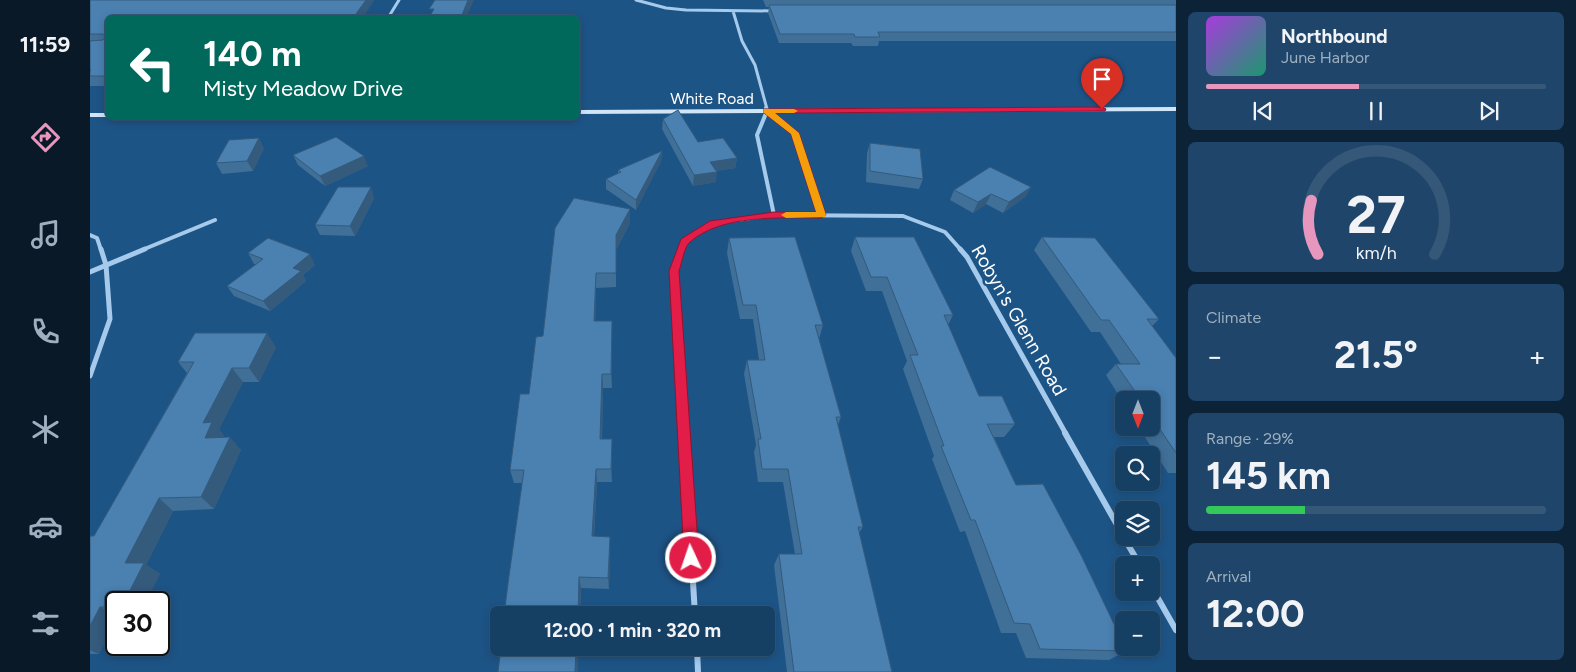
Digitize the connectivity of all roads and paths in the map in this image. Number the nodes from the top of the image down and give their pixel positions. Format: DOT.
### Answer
graph roads {
  1 [pos="399,0"];
  2 [pos="636,0"];
  3 [pos="733,11"];
  4 [pos="782,11"];
  5 [pos="390,15"];
  6 [pos="1176,109"];
  7 [pos="767,111"];
  8 [pos="580,112"];
  9 [pos="90,115"];
  10 [pos="105,115"];
  11 [pos="774,215"];
  12 [pos="821,215"];
  13 [pos="215,220"];
  14 [pos="90,235"];
  15 [pos="106,264"];
  16 [pos="90,272"];
  17 [pos="90,376"];
  18 [pos="1115,521"];
  19 [pos="1160,601"];
  20 [pos="694,606"];
  21 [pos="1176,630"];
  22 [pos="697,656"];
  23 [pos="698,672"];
  1 -- 5 [label="street"];
  2 -- 3 [label="street"];
  3 -- 4 [label="street"];
  3 -- 7 [label="street"];
  6 -- 7 [label="street, White Road"];
  7 -- 8 [label="street, White Road"];
  7 -- 11 [label="street"];
  7 -- 12 [label="street"];
  9 -- 10 [label="street"];
  11 -- 12 [label="street, Robyn's Glenn Road"];
  11 -- 20 [label="street, Robyn's Glenn Road"];
  12 -- 18 [label="street, Robyn's Glenn Road"];
  13 -- 15 [label="street"];
  14 -- 15 [label="street"];
  15 -- 16 [label="street"];
  15 -- 17 [label="street"];
  19 -- 21 [label="street"];
  22 -- 23 [label="street"];
}
